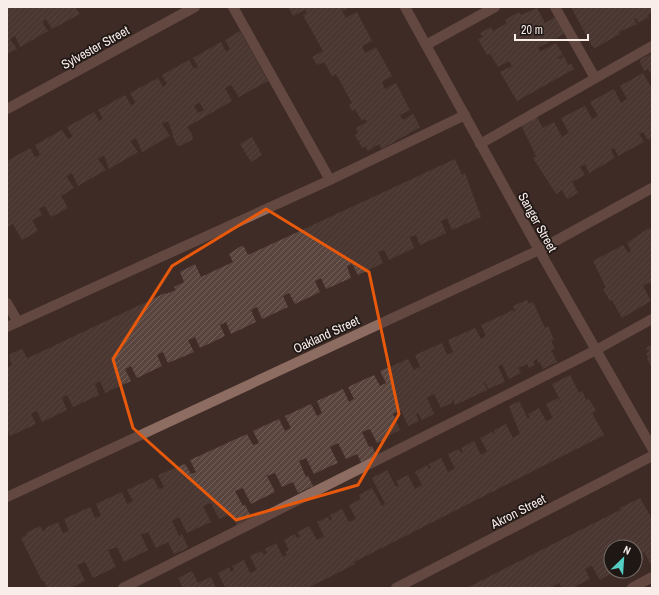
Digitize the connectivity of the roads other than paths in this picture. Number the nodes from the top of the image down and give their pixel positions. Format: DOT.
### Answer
graph roads {
  1 [pos="195,7"];
  2 [pos="233,7"];
  3 [pos="405,7"];
  4 [pos="495,7"];
  5 [pos="555,7"];
  6 [pos="426,45"];
  7 [pos="652,46"];
  8 [pos="595,78"];
  9 [pos="7,109"];
  10 [pos="465,115"];
  11 [pos="480,144"];
  12 [pos="330,180"];
  13 [pos="652,188"];
  14 [pos="539,250"];
  15 [pos="7,304"];
  16 [pos="652,319"];
  17 [pos="18,322"];
  18 [pos="7,327"];
  19 [pos="596,350"];
  20 [pos="652,448"];
  21 [pos="652,456"];
  22 [pos="7,497"];
  23 [pos="652,578"];
  24 [pos="123,588"];
  25 [pos="396,588"];
  26 [pos="632,588"];
  1 -- 9 [label="street, Sylvester Street"];
  2 -- 12 [label="street"];
  3 -- 6 [label="street, Sanger Street"];
  4 -- 6 [label="street"];
  5 -- 8 [label="street"];
  6 -- 10 [label="street, Sanger Street"];
  7 -- 8 [label="street"];
  8 -- 11 [label="street"];
  10 -- 11 [label="street, Sanger Street"];
  10 -- 12 [label="street"];
  11 -- 14 [label="street, Sanger Street"];
  12 -- 17 [label="street"];
  13 -- 14 [label="street, Oakland Street"];
  14 -- 19 [label="street, Sanger Street"];
  14 -- 22 [label="street, Oakland Street"];
  15 -- 17 [label="street"];
  16 -- 19 [label="street"];
  17 -- 18 [label="street"];
  19 -- 20 [label="street, Sanger Street"];
  19 -- 24 [label="street"];
  21 -- 25 [label="street, Akron Street"];
  23 -- 26 [label="street"];
}
